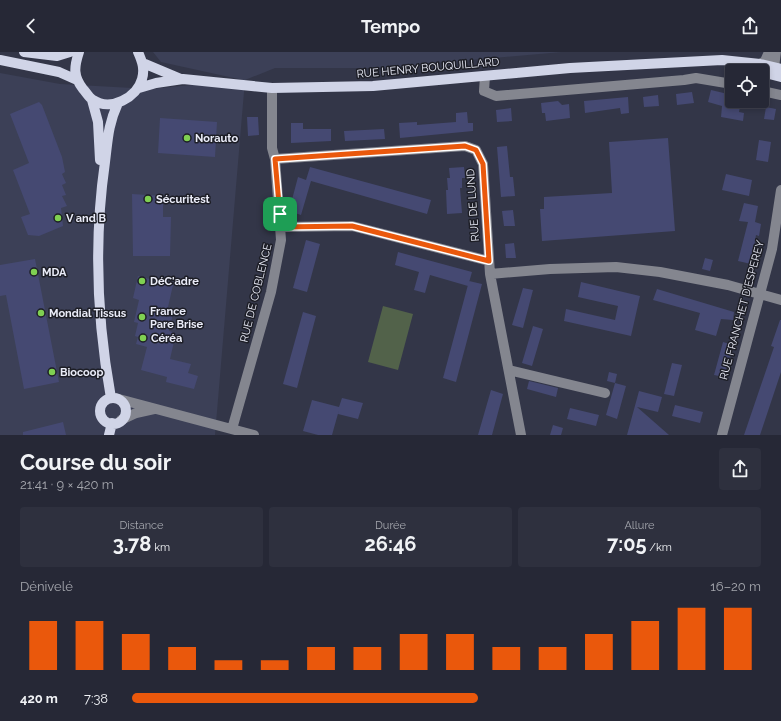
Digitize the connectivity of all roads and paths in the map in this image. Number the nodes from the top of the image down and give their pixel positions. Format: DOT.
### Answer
graph roads {
  1 [pos="24,52"];
  2 [pos="70,52"];
  3 [pos="79,52"];
  4 [pos="138,52"];
  5 [pos="769,52"];
  6 [pos="776,52"];
  7 [pos="0,60"];
  8 [pos="698,61"];
  9 [pos="143,63"];
  10 [pos="720,64"];
  11 [pos="738,64"];
  12 [pos="763,64"];
  13 [pos="725,65"];
  14 [pos="778,68"];
  15 [pos="769,73"];
  16 [pos="484,76"];
  17 [pos="781,77"];
  18 [pos="183,79"];
  19 [pos="77,80"];
  20 [pos="725,83"];
  21 [pos="139,88"];
  22 [pos="272,88"];
  23 [pos="769,92"];
  24 [pos="781,95"];
  25 [pos="92,100"];
  26 [pos="118,103"];
  27 [pos="275,159"];
  28 [pos="101,186"];
  29 [pos="781,190"];
  30 [pos="281,227"];
  31 [pos="489,261"];
  32 [pos="490,274"];
  33 [pos="760,293"];
  34 [pos="781,300"];
  35 [pos="509,370"];
  36 [pos="605,393"];
  37 [pos="113,398"];
  38 [pos="156,409"];
  39 [pos="117,422"];
  40 [pos="232,429"];
  41 [pos="109,435"];
  42 [pos="254,435"];
  43 [pos="521,435"];
  44 [pos="722,435"];
  1 -- 2 [label="main road"];
  3 -- 19 [label="main road"];
  4 -- 9 [label="main road"];
  5 -- 12 [label="street"];
  6 -- 14 [label="street"];
  7 -- 19 [label="main road"];
  8 -- 10 [label="main road, RUE HENRY BOUQUILLARD"];
  8 -- 11 [label="main road, RUE HENRY BOUQUILLARD"];
  8 -- 16 [label="main road, RUE HENRY BOUQUILLARD"];
  9 -- 18 [label="main road, RUE HENRY BOUQUILLARD"];
  9 -- 21 [label="main road"];
  10 -- 13 [label="main road, RUE HENRY BOUQUILLARD"];
  10 -- 14 [label="main road, RUE HENRY BOUQUILLARD"];
  15 -- 17 [label="main road, RUE HENRY BOUQUILLARD"];
  16 -- 20 [label="street"];
  16 -- 22 [label="main road, RUE HENRY BOUQUILLARD"];
  18 -- 21 [label="main road, RUE HENRY BOUQUILLARD"];
  18 -- 22 [label="main road, RUE HENRY BOUQUILLARD"];
  19 -- 25 [label="main road"];
  21 -- 26 [label="main road"];
  22 -- 27 [label="street, RUE DE COBLENCE"];
  23 -- 24 [label="street"];
  25 -- 26 [label="main road"];
  25 -- 28 [label="main road"];
  26 -- 28 [label="main road"];
  27 -- 30 [label="street, RUE DE COBLENCE"];
  27 -- 31 [label="street, RUE DE LUND"];
  28 -- 37 [label="main road"];
  29 -- 33 [label="street, RUE FRANCHET D'ESPEREY"];
  30 -- 31 [label="street"];
  30 -- 40 [label="street, RUE DE COBLENCE"];
  31 -- 32 [label="street, RUE DE LUND"];
  32 -- 33 [label="street"];
  32 -- 35 [label="street, RUE DE LUND"];
  33 -- 34 [label="street"];
  33 -- 44 [label="street, RUE FRANCHET D'ESPEREY"];
  35 -- 36 [label="street"];
  35 -- 43 [label="street, RUE DE LUND"];
  37 -- 38 [label="street"];
  37 -- 39 [label="main road"];
  37 -- 39 [label="main road"];
  38 -- 39 [label="street"];
  38 -- 40 [label="street"];
  39 -- 41 [label="main road"];
  40 -- 42 [label="street"];
}
